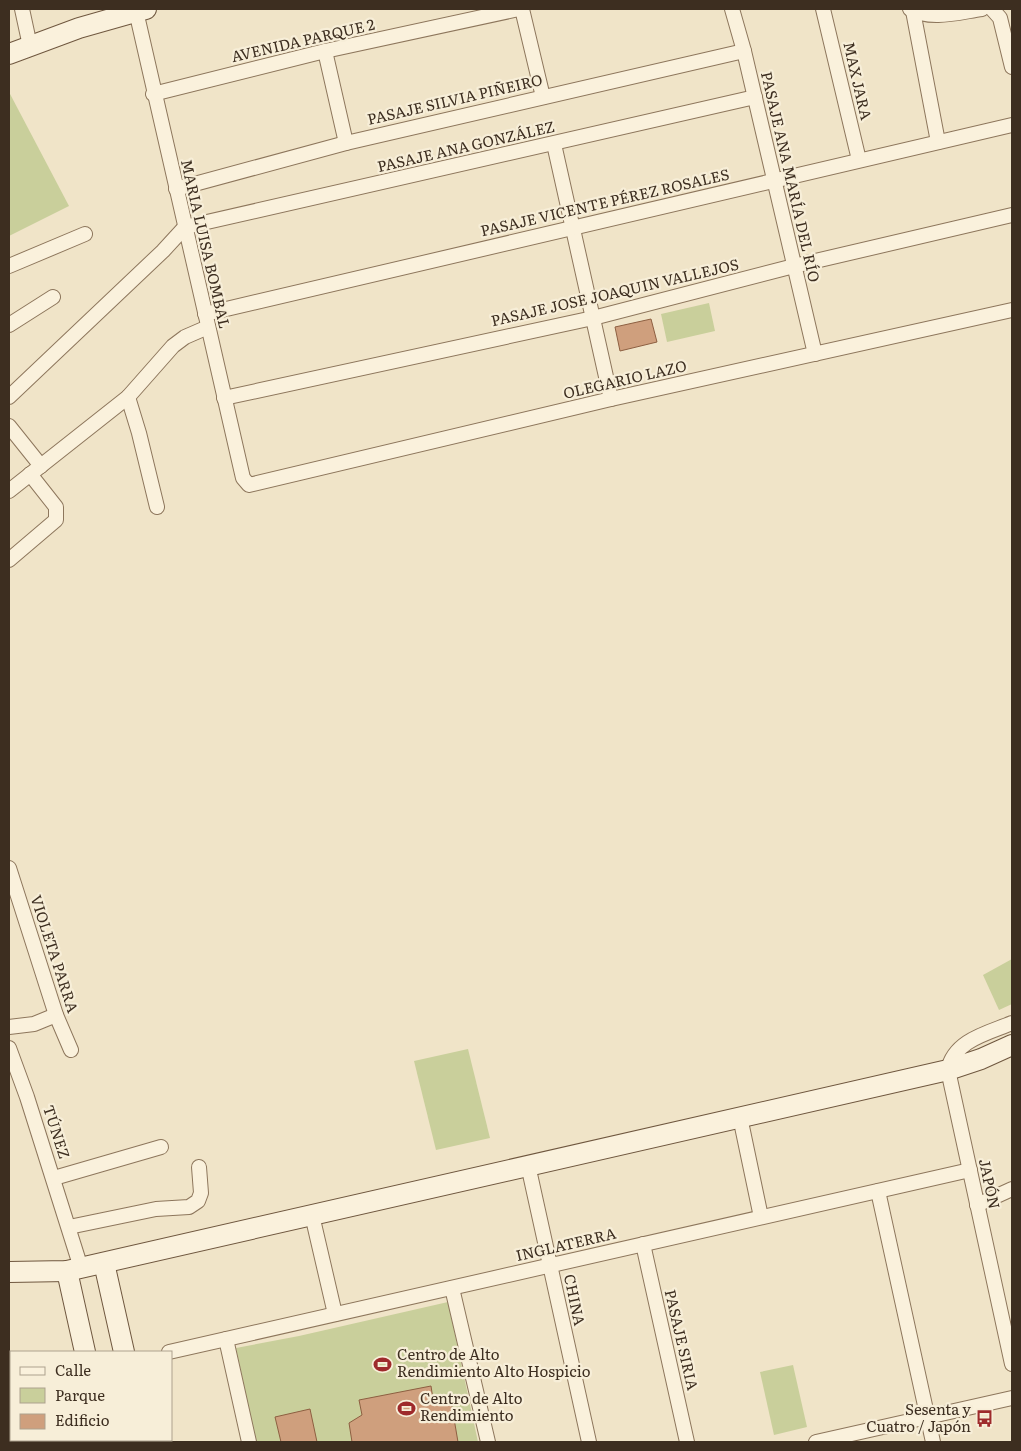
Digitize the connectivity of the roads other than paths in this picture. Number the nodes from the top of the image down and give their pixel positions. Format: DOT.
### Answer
graph roads {
  1 [pos="22,9"];
  2 [pos="139,9"];
  3 [pos="520,9"];
  4 [pos="732,9"];
  5 [pos="824,9"];
  6 [pos="911,10"];
  7 [pos="990,10"];
  8 [pos="30,46"];
  9 [pos="325,51"];
  10 [pos="744,52"];
  11 [pos="9,54"];
  12 [pos="1012,67"];
  13 [pos="153,94"];
  14 [pos="543,97"];
  15 [pos="755,97"];
  16 [pos="1012,124"];
  17 [pos="938,142"];
  18 [pos="346,143"];
  19 [pos="554,144"];
  20 [pos="859,160"];
  21 [pos="774,180"];
  22 [pos="176,189"];
  23 [pos="1012,215"];
  24 [pos="185,227"];
  25 [pos="573,227"];
  26 [pos="85,234"];
  27 [pos="9,266"];
  28 [pos="794,266"];
  29 [pos="53,297"];
  30 [pos="1012,310"];
  31 [pos="593,318"];
  32 [pos="206,320"];
  33 [pos="9,326"];
  34 [pos="814,354"];
  35 [pos="9,397"];
  36 [pos="128,397"];
  37 [pos="224,398"];
  38 [pos="611,399"];
  39 [pos="9,426"];
  40 [pos="35,470"];
  41 [pos="246,484"];
  42 [pos="9,491"];
  43 [pos="156,507"];
  44 [pos="9,560"];
  45 [pos="9,868"];
  46 [pos="56,1015"];
  47 [pos="1012,1023"];
  48 [pos="9,1027"];
  49 [pos="1012,1045"];
  50 [pos="9,1048"];
  51 [pos="71,1050"];
  52 [pos="948,1070"];
  53 [pos="740,1117"];
  54 [pos="161,1147"];
  55 [pos="528,1165"];
  56 [pos="199,1167"];
  57 [pos="970,1170"];
  58 [pos="54,1178"];
  59 [pos="1012,1189"];
  60 [pos="878,1191"];
  61 [pos="978,1206"];
  62 [pos="312,1215"];
  63 [pos="761,1217"];
  64 [pos="69,1227"];
  65 [pos="643,1244"];
  66 [pos="104,1263"];
  67 [pos="550,1265"];
  68 [pos="74,1270"];
  69 [pos="9,1272"];
  70 [pos="452,1288"];
  71 [pos="335,1314"];
  72 [pos="1009,1329"];
  73 [pos="226,1339"];
  74 [pos="85,1351"];
  75 [pos="124,1351"];
  76 [pos="172,1351"];
  77 [pos="1012,1364"];
  78 [pos="1012,1398"];
  79 [pos="927,1417"];
  80 [pos="249,1442"];
  81 [pos="488,1442"];
  82 [pos="589,1442"];
  83 [pos="687,1442"];
  84 [pos="816,1442"];
  85 [pos="933,1442"];
  1 -- 8 [label="street"];
  2 -- 8 [label="street"];
  2 -- 13 [label="street, MARIA LUISA BOMBAL"];
  3 -- 9 [label="street, AVENIDA PARQUE 2"];
  3 -- 14 [label="street"];
  4 -- 10 [label="street, PASAJE ANA MARÍA DEL RÍO"];
  5 -- 20 [label="street, MAX JARA"];
  6 -- 7 [label="street"];
  6 -- 17 [label="street"];
  7 -- 12 [label="street"];
  8 -- 11 [label="street"];
  9 -- 13 [label="street, AVENIDA PARQUE 2"];
  9 -- 18 [label="street"];
  10 -- 14 [label="street, PASAJE SILVIA PIÑEIRO"];
  10 -- 15 [label="street, PASAJE ANA MARÍA DEL RÍO"];
  13 -- 22 [label="street, MARIA LUISA BOMBAL"];
  14 -- 18 [label="street, PASAJE SILVIA PIÑEIRO"];
  15 -- 19 [label="street, PASAJE ANA GONZÁLEZ"];
  15 -- 21 [label="street, PASAJE ANA MARÍA DEL RÍO"];
  16 -- 17 [label="street, PASAJE VICENTE PÉREZ ROSALES"];
  17 -- 20 [label="street, PASAJE VICENTE PÉREZ ROSALES"];
  18 -- 22 [label="street, PASAJE SILVIA PIÑEIRO"];
  19 -- 24 [label="street, PASAJE ANA GONZÁLEZ"];
  19 -- 25 [label="street"];
  20 -- 21 [label="street, PASAJE VICENTE PÉREZ ROSALES"];
  21 -- 25 [label="street, PASAJE VICENTE PÉREZ ROSALES"];
  21 -- 28 [label="street, PASAJE ANA MARÍA DEL RÍO"];
  22 -- 24 [label="street, MARIA LUISA BOMBAL"];
  23 -- 28 [label="street, PASAJE JOSE JOAQUIN VALLEJOS"];
  24 -- 32 [label="street, MARIA LUISA BOMBAL"];
  24 -- 35 [label="street"];
  25 -- 31 [label="street"];
  25 -- 32 [label="street, PASAJE VICENTE PÉREZ ROSALES"];
  26 -- 27 [label="street"];
  28 -- 31 [label="street, PASAJE JOSE JOAQUIN VALLEJOS"];
  28 -- 34 [label="street, PASAJE ANA MARÍA DEL RÍO"];
  29 -- 33 [label="street"];
  30 -- 34 [label="street, OLEGARIO LAZO"];
  31 -- 37 [label="street, PASAJE JOSE JOAQUIN VALLEJOS"];
  31 -- 38 [label="street"];
  32 -- 36 [label="street, PASAJE VICENTE PÉREZ ROSALES"];
  32 -- 37 [label="street, MARIA LUISA BOMBAL"];
  34 -- 38 [label="street, OLEGARIO LAZO"];
  36 -- 40 [label="street, PASAJE VICENTE PÉREZ ROSALES"];
  36 -- 43 [label="street"];
  37 -- 41 [label="street, MARIA LUISA BOMBAL"];
  38 -- 41 [label="street, OLEGARIO LAZO"];
  39 -- 40 [label="street"];
  40 -- 42 [label="street, PASAJE VICENTE PÉREZ ROSALES"];
  40 -- 44 [label="street"];
  45 -- 46 [label="street, VIOLETA PARRA"];
  46 -- 48 [label="street"];
  46 -- 51 [label="street, VIOLETA PARRA"];
  47 -- 52 [label="street"];
  49 -- 52 [label="street"];
  50 -- 58 [label="street, TÚNEZ"];
  52 -- 53 [label="street"];
  52 -- 57 [label="street, JAPÓN"];
  53 -- 55 [label="street"];
  53 -- 63 [label="street"];
  54 -- 58 [label="street"];
  55 -- 62 [label="street"];
  55 -- 67 [label="street, CHINA"];
  56 -- 64 [label="street"];
  57 -- 60 [label="street, INGLATERRA"];
  57 -- 61 [label="street, JAPÓN"];
  58 -- 64 [label="street, TÚNEZ"];
  59 -- 61 [label="street"];
  60 -- 63 [label="street, INGLATERRA"];
  60 -- 79 [label="street"];
  61 -- 72 [label="street, JAPÓN"];
  62 -- 66 [label="street"];
  62 -- 71 [label="street"];
  63 -- 65 [label="street, INGLATERRA"];
  64 -- 68 [label="street, TÚNEZ"];
  65 -- 67 [label="street, INGLATERRA"];
  65 -- 83 [label="street, PASAJE SIRIA"];
  66 -- 68 [label="street"];
  66 -- 75 [label="street"];
  67 -- 70 [label="street, INGLATERRA"];
  67 -- 82 [label="street, CHINA"];
  68 -- 69 [label="street"];
  68 -- 74 [label="street"];
  70 -- 71 [label="street, INGLATERRA"];
  70 -- 81 [label="street"];
  71 -- 73 [label="street, INGLATERRA"];
  72 -- 77 [label="street, JAPÓN"];
  73 -- 76 [label="street, INGLATERRA"];
  73 -- 80 [label="street"];
  78 -- 79 [label="street"];
  79 -- 84 [label="street"];
  79 -- 85 [label="street"];
}
